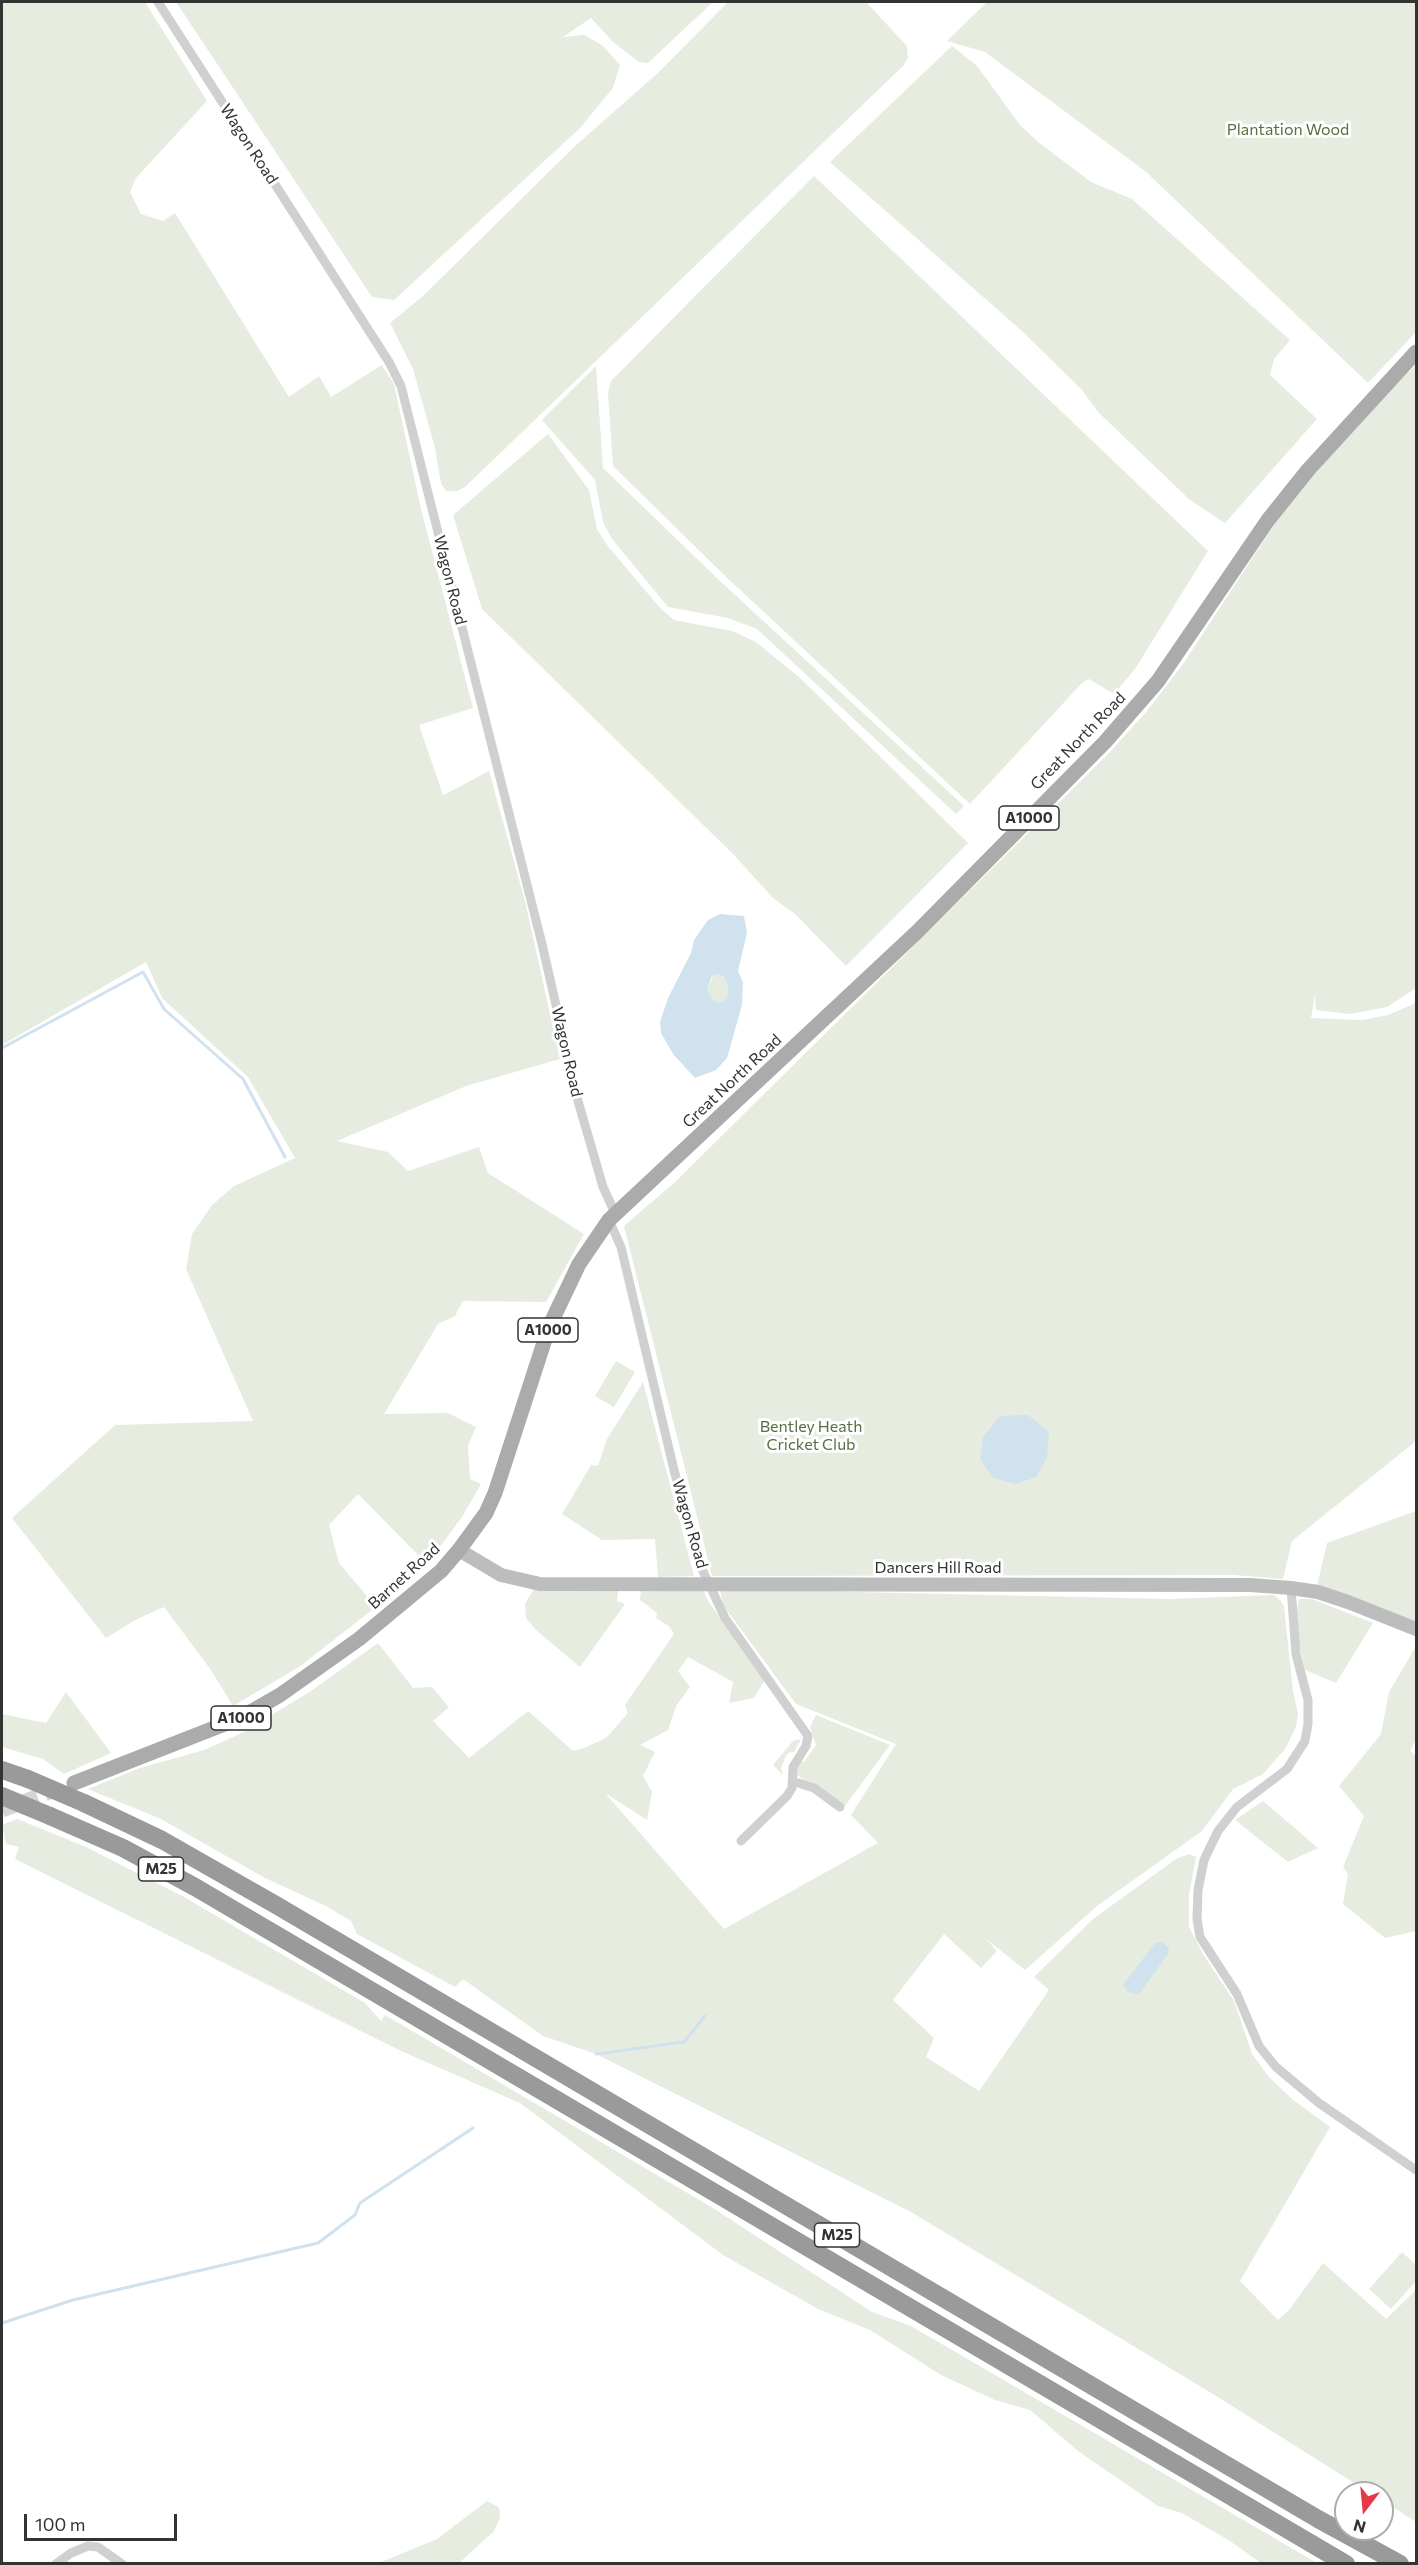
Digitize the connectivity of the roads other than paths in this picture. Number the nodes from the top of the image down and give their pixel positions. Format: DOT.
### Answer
graph roads {
  1 [pos="158,2"];
  2 [pos="1416,352"];
  3 [pos="612,1217"];
  4 [pos="594,1242"];
  5 [pos="459,1550"];
  6 [pos="708,1583"];
  7 [pos="1291,1588"];
  8 [pos="1416,1629"];
  9 [pos="2,1770"];
  10 [pos="792,1781"];
  11 [pos="74,1783"];
  12 [pos="2,1796"];
  13 [pos="840,1807"];
  14 [pos="741,1841"];
  15 [pos="1416,2169"];
  16 [pos="56,2564"];
  17 [pos="122,2564"];
  18 [pos="1346,2564"];
  19 [pos="1400,2564"];
  1 -- 3 [label="street, Wagon Road"];
  2 -- 3 [label="main road, Great North Road / A1000"];
  3 -- 4 [label="main road, Great North Road / A1000"];
  3 -- 6 [label="street, Wagon Road"];
  4 -- 5 [label="main road, Barnet Road / A1000"];
  5 -- 6 [label="street, Dancers Hill Road"];
  5 -- 11 [label="main road, Barnet Road / A1000"];
  6 -- 7 [label="street, Dancers Hill Road"];
  6 -- 10 [label="street, Wagon Road"];
  7 -- 8 [label="street, Dancers Hill Road"];
  7 -- 15 [label="street"];
  9 -- 19 [label="highway, M25, bridge"];
  10 -- 13 [label="street"];
  10 -- 14 [label="street"];
  12 -- 18 [label="highway, M25, bridge"];
  16 -- 17 [label="street"];
}
